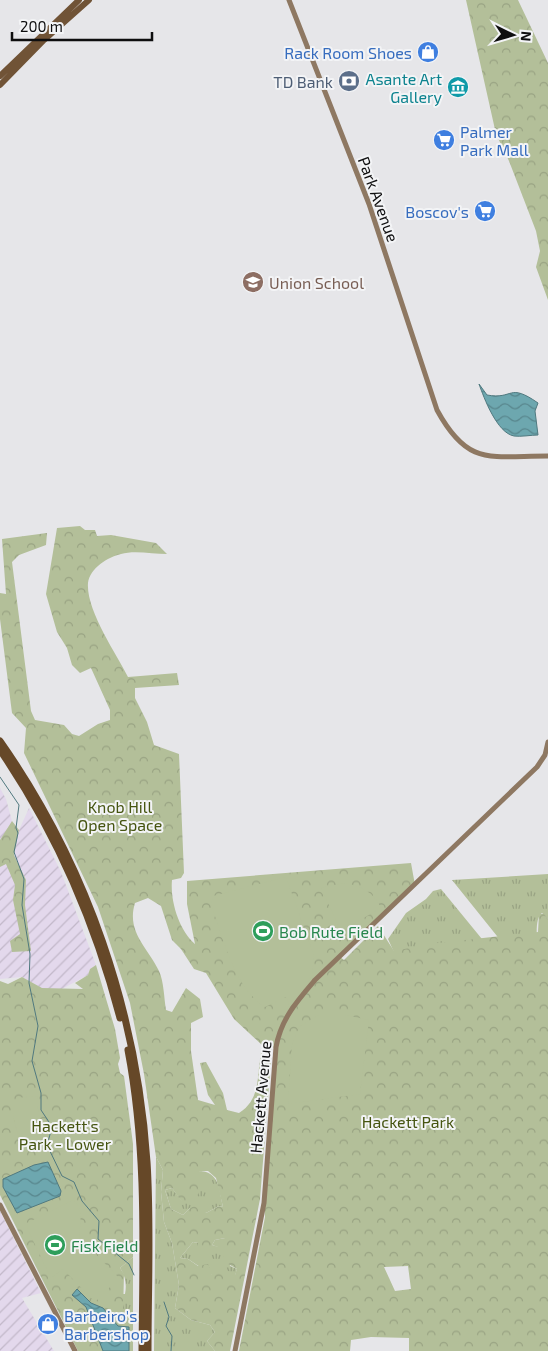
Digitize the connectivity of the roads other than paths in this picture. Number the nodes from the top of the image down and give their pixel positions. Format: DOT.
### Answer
graph roads {
  1 [pos="79,0"];
  2 [pos="89,0"];
  3 [pos="289,0"];
  4 [pos="0,76"];
  5 [pos="0,85"];
  6 [pos="548,456"];
  7 [pos="0,741"];
  8 [pos="548,742"];
  9 [pos="0,750"];
  10 [pos="0,1205"];
  11 [pos="75,1351"];
  12 [pos="142,1351"];
  13 [pos="148,1351"];
  14 [pos="235,1351"];
  1 -- 4 [label="highway"];
  2 -- 5 [label="highway"];
  3 -- 6 [label="main road, Park Avenue"];
  7 -- 13 [label="highway"];
  8 -- 14 [label="main road, Hackett Avenue"];
  9 -- 12 [label="highway"];
  10 -- 11 [label="main road"];
}
